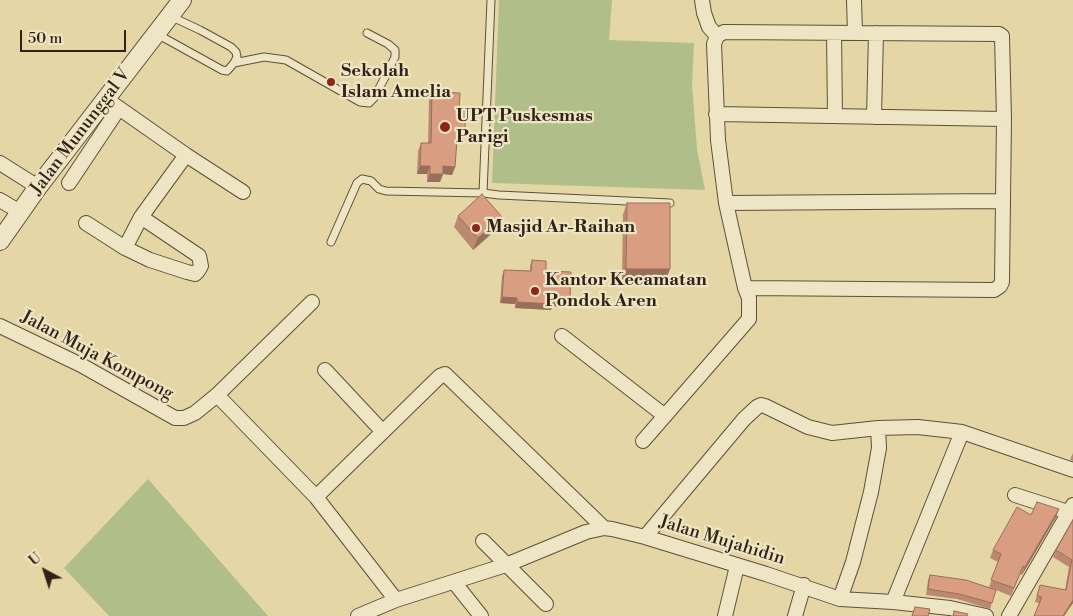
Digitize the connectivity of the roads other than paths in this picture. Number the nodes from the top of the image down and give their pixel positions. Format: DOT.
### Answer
graph roads {
  1 [pos="182,0"];
  2 [pos="491,0"];
  3 [pos="702,0"];
  4 [pos="854,0"];
  5 [pos="170,16"];
  6 [pos="367,32"];
  7 [pos="834,33"];
  8 [pos="855,33"];
  9 [pos="876,33"];
  10 [pos="156,34"];
  11 [pos="718,36"];
  12 [pos="234,63"];
  13 [pos="112,104"];
  14 [pos="716,114"];
  15 [pos="835,116"];
  16 [pos="874,117"];
  17 [pos="1004,119"];
  18 [pos="186,155"];
  19 [pos="0,164"];
  20 [pos="69,183"];
  21 [pos="38,187"];
  22 [pos="243,192"];
  23 [pos="484,193"];
  24 [pos="0,200"];
  25 [pos="1002,201"];
  26 [pos="670,203"];
  27 [pos="726,203"];
  28 [pos="20,212"];
  29 [pos="141,217"];
  30 [pos="86,223"];
  31 [pos="0,242"];
  32 [pos="331,242"];
  33 [pos="125,248"];
  34 [pos="745,288"];
  35 [pos="312,302"];
  36 [pos="0,326"];
  37 [pos="562,336"];
  38 [pos="325,370"];
  39 [pos="217,395"];
  40 [pos="665,416"];
  41 [pos="878,428"];
  42 [pos="383,432"];
  43 [pos="962,432"];
  44 [pos="643,442"];
  45 [pos="1073,470"];
  46 [pos="1015,495"];
  47 [pos="316,497"];
  48 [pos="1070,509"];
  49 [pos="604,528"];
  50 [pos="645,537"];
  51 [pos="483,541"];
  52 [pos="506,566"];
  53 [pos="737,566"];
  54 [pos="454,582"];
  55 [pos="804,585"];
  56 [pos="840,599"];
  57 [pos="396,600"];
  58 [pos="893,602"];
  59 [pos="546,604"];
  60 [pos="948,612"];
  61 [pos="358,616"];
  62 [pos="481,616"];
  63 [pos="725,616"];
  64 [pos="795,616"];
  65 [pos="986,616"];
  66 [pos="1009,616"];
  1 -- 5 [label="street, Jalan Mununggal V"];
  2 -- 23 [label="lane"];
  3 -- 11 [label="street"];
  4 -- 8 [label="street"];
  5 -- 10 [label="street, Jalan Mununggal V"];
  5 -- 12 [label="lane"];
  6 -- 12 [label="lane"];
  7 -- 8 [label="street"];
  7 -- 11 [label="street"];
  7 -- 15 [label="street"];
  8 -- 9 [label="street"];
  9 -- 16 [label="street"];
  9 -- 17 [label="street"];
  10 -- 12 [label="lane"];
  10 -- 13 [label="street, Jalan Mununggal V"];
  11 -- 14 [label="street"];
  13 -- 18 [label="street"];
  13 -- 20 [label="street"];
  13 -- 21 [label="street, Jalan Mununggal V"];
  14 -- 15 [label="street"];
  14 -- 27 [label="street"];
  15 -- 16 [label="street"];
  16 -- 17 [label="street"];
  17 -- 25 [label="street"];
  18 -- 22 [label="street"];
  18 -- 29 [label="street"];
  19 -- 21 [label="street"];
  21 -- 28 [label="street, Jalan Mununggal V"];
  23 -- 26 [label="lane"];
  23 -- 32 [label="lane"];
  24 -- 28 [label="street"];
  25 -- 27 [label="street"];
  25 -- 34 [label="street"];
  27 -- 34 [label="street"];
  28 -- 31 [label="street, Jalan Mununggal V"];
  29 -- 33 [label="street"];
  29 -- 33 [label="street"];
  30 -- 33 [label="street"];
  34 -- 40 [label="street"];
  35 -- 39 [label="street, Jalan Muja Kompong"];
  36 -- 39 [label="street, Jalan Muja Kompong"];
  37 -- 40 [label="street"];
  38 -- 42 [label="street"];
  39 -- 47 [label="street"];
  40 -- 44 [label="street"];
  41 -- 43 [label="street"];
  41 -- 50 [label="street"];
  41 -- 56 [label="street"];
  42 -- 47 [label="street"];
  42 -- 49 [label="street"];
  43 -- 45 [label="street"];
  43 -- 58 [label="street"];
  46 -- 48 [label="street"];
  47 -- 57 [label="street"];
  48 -- 66 [label="street"];
  49 -- 50 [label="street, Jalan Mujahidin"];
  49 -- 52 [label="street, Jalan Mujahidin"];
  50 -- 53 [label="street, Jalan Mujahidin"];
  51 -- 52 [label="street"];
  52 -- 54 [label="street, Jalan Mujahidin"];
  52 -- 59 [label="street"];
  53 -- 55 [label="street, Jalan Mujahidin"];
  53 -- 63 [label="street"];
  54 -- 57 [label="street, Jalan Mujahidin"];
  54 -- 62 [label="street"];
  55 -- 56 [label="street, Jalan Mujahidin"];
  55 -- 64 [label="street"];
  56 -- 58 [label="street, Jalan Mujahidin"];
  57 -- 61 [label="street, Jalan Mujahidin"];
  58 -- 60 [label="street, Jalan Mujahidin"];
  60 -- 65 [label="street, Jalan Mujahidin"];
}
